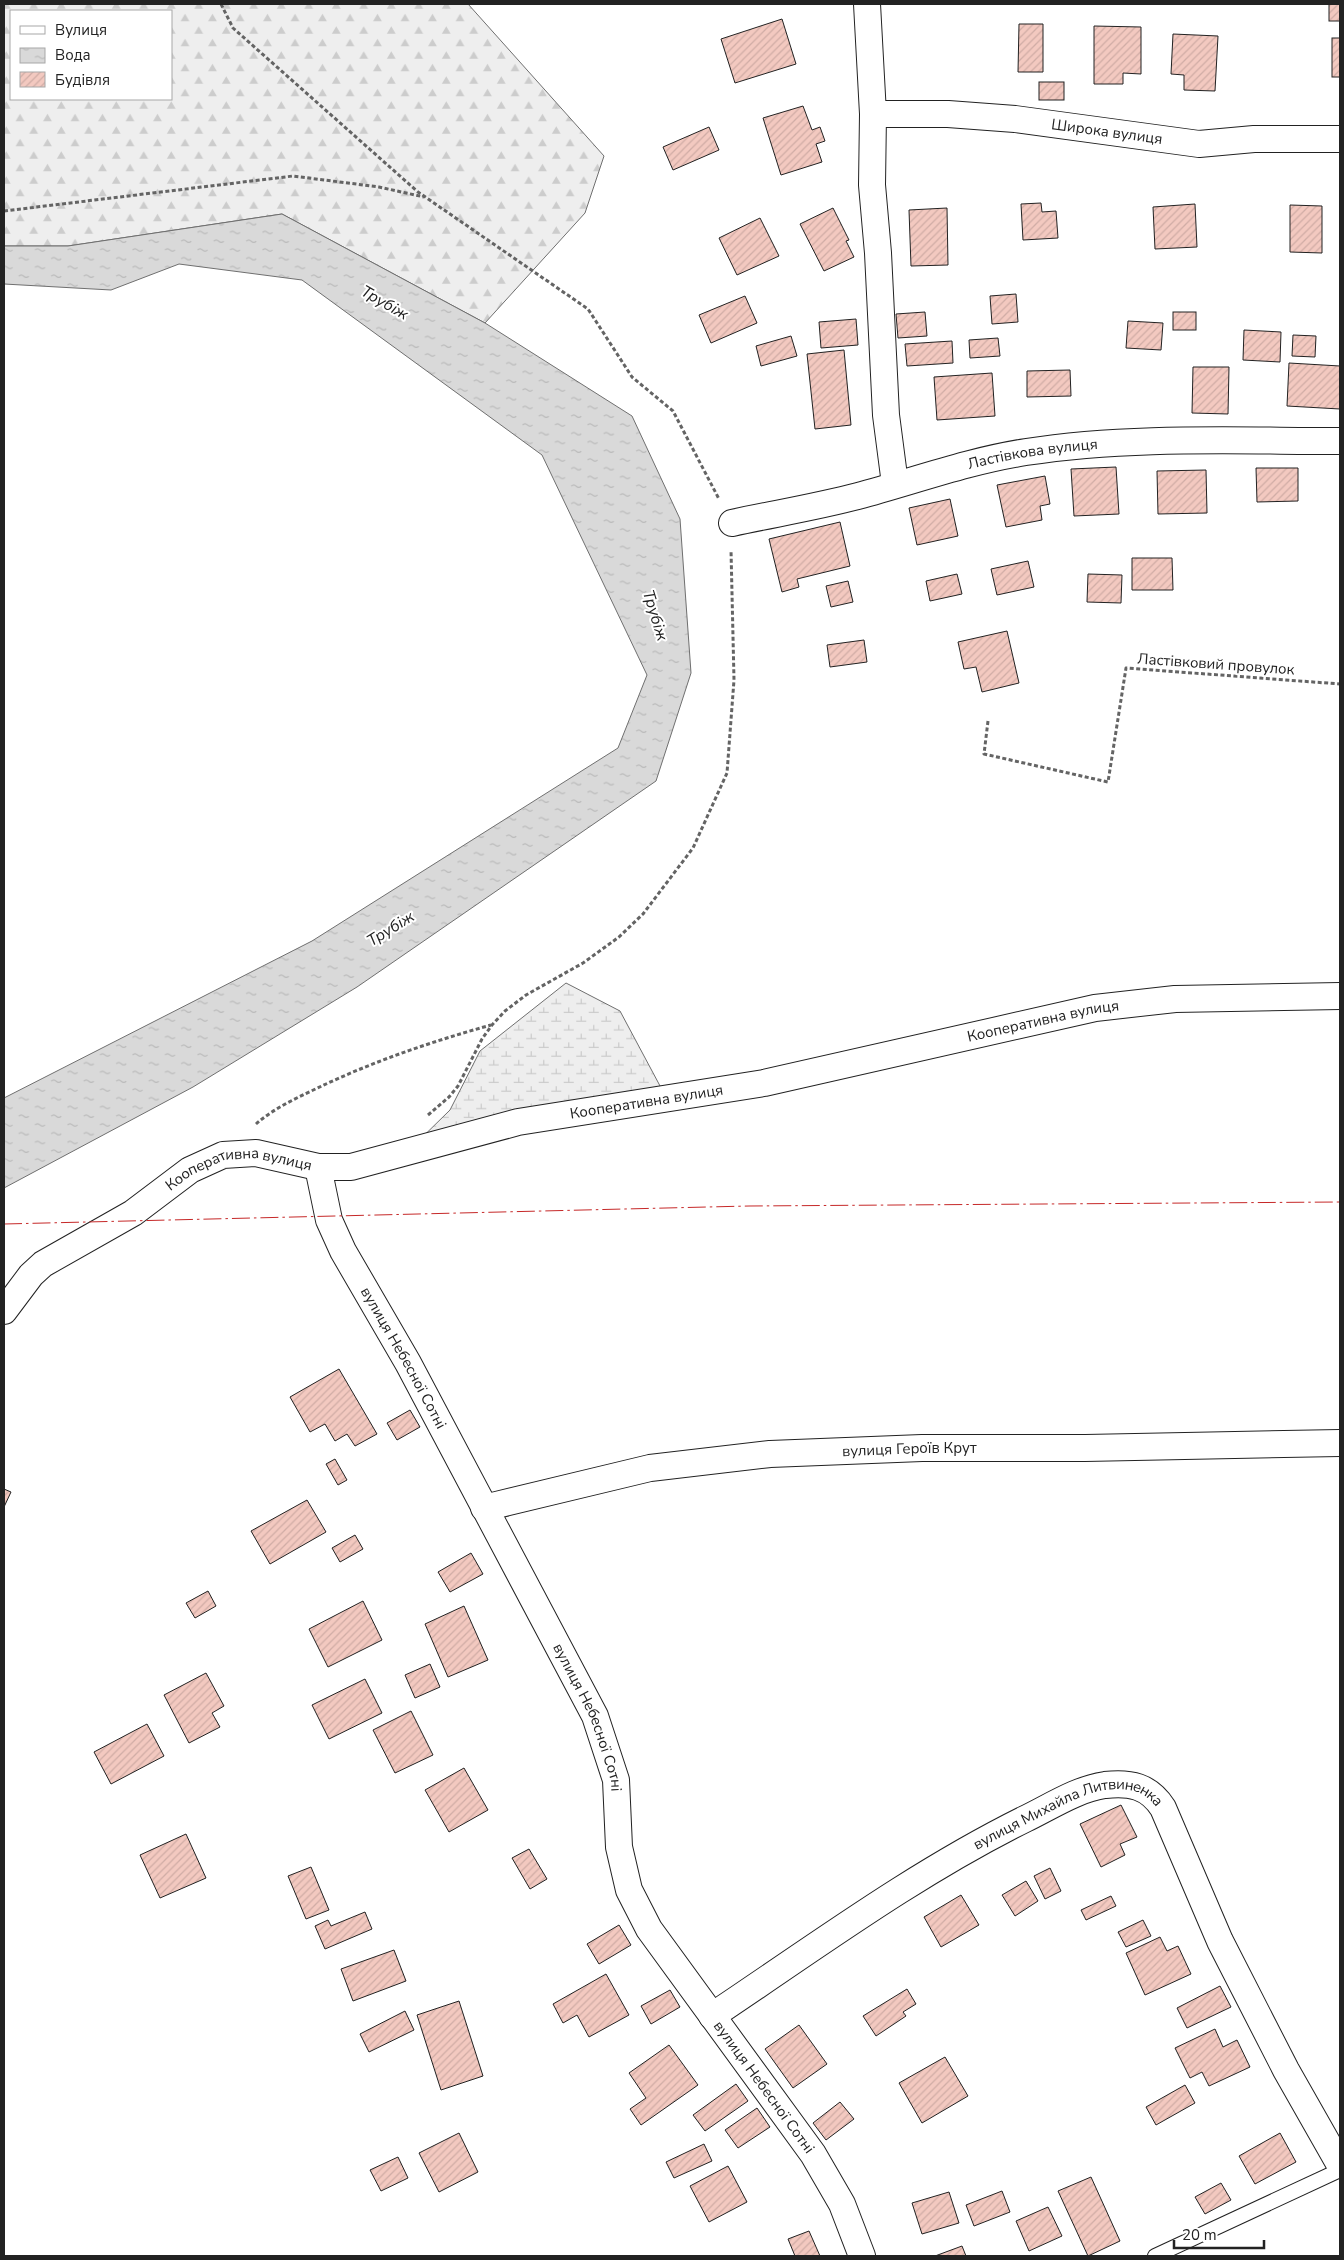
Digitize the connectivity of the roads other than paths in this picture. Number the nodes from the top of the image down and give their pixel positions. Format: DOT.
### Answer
graph roads {
  1 [pos="867,4"];
  2 [pos="873,114"];
  3 [pos="1340,139"];
  4 [pos="1340,441"];
  5 [pos="895,484"];
  6 [pos="732,522"];
  7 [pos="1340,996"];
  8 [pos="318,1167"];
  9 [pos="4,1311"];
  10 [pos="1340,1443"];
  11 [pos="484,1508"];
  12 [pos="712,2016"];
  13 [pos="1340,2165"];
  14 [pos="1340,2170"];
  15 [pos="862,2256"];
  16 [pos="1155,2256"];
  1 -- 2 [label="street"];
  2 -- 3 [label="street, Широка вулиця"];
  2 -- 5 [label="street"];
  4 -- 5 [label="street, Ластівкова вулиця"];
  5 -- 6 [label="street, Ластівкова вулиця"];
  7 -- 8 [label="street, Кооперативна вулиця"];
  8 -- 9 [label="street, Кооперативна вулиця"];
  8 -- 11 [label="street, вулиця Небесної Сотні"];
  10 -- 11 [label="street, вулиця Героїв Крут"];
  11 -- 12 [label="street, вулиця Небесної Сотні"];
  12 -- 13 [label="street, вулиця Михайла Литвиненка"];
  12 -- 15 [label="street, вулиця Небесної Сотні"];
  14 -- 16 [label="lane"];
}
